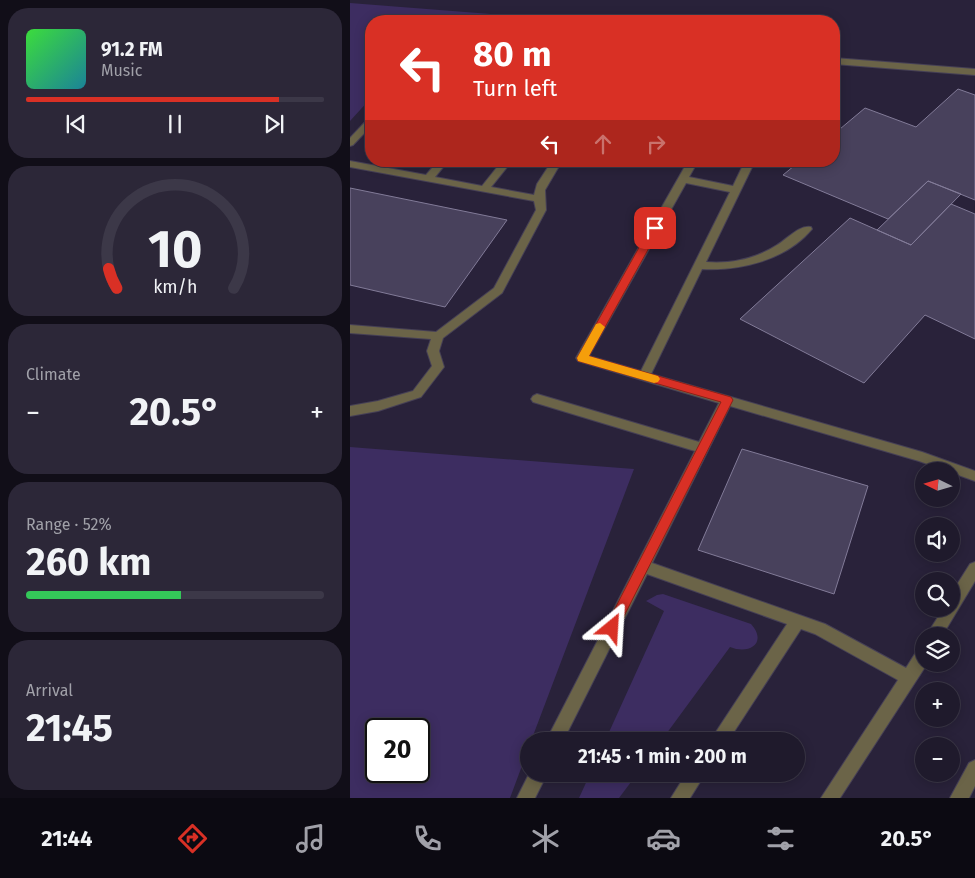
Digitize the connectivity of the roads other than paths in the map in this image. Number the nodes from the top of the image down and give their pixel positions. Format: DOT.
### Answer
graph roads {
  1 [pos="840,61"];
  2 [pos="975,72"];
  3 [pos="365,127"];
  4 [pos="350,143"];
  5 [pos="350,164"];
  6 [pos="365,165"];
  7 [pos="383,167"];
  8 [pos="438,167"];
  9 [pos="502,167"];
  10 [pos="553,167"];
  11 [pos="689,167"];
  12 [pos="747,167"];
  13 [pos="428,179"];
  14 [pos="682,179"];
  15 [pos="485,189"];
  16 [pos="736,190"];
  17 [pos="538,199"];
  18 [pos="807,229"];
  19 [pos="699,265"];
  20 [pos="350,329"];
  21 [pos="438,336"];
  22 [pos="644,376"];
  23 [pos="536,400"];
  24 [pos="727,400"];
  25 [pos="350,411"];
  26 [pos="703,448"];
  27 [pos="975,476"];
  28 [pos="643,566"];
  29 [pos="975,568"];
  30 [pos="960,593"];
  31 [pos="798,622"];
  32 [pos="915,668"];
  33 [pos="909,678"];
  34 [pos="559,732"];
  35 [pos="724,732"];
  36 [pos="975,769"];
  37 [pos="534,782"];
  38 [pos="691,782"];
  39 [pos="526,798"];
  40 [pos="680,798"];
  41 [pos="830,798"];
  42 [pos="960,798"];
  1 -- 2 [label="lane"];
  3 -- 4 [label="lane"];
  5 -- 6 [label="lane"];
  7 -- 13 [label="lane"];
  8 -- 13 [label="lane"];
  9 -- 15 [label="lane"];
  10 -- 17 [label="lane"];
  11 -- 14 [label="lane"];
  12 -- 16 [label="lane"];
  13 -- 15 [label="lane"];
  14 -- 16 [label="lane"];
  14 -- 22 [label="lane"];
  15 -- 17 [label="lane"];
  16 -- 19 [label="lane"];
  17 -- 21 [label="lane"];
  18 -- 19 [label="lane"];
  19 -- 22 [label="lane"];
  20 -- 21 [label="lane"];
  21 -- 25 [label="lane"];
  22 -- 24 [label="lane"];
  23 -- 26 [label="lane"];
  24 -- 26 [label="lane"];
  24 -- 27 [label="lane"];
  26 -- 28 [label="lane"];
  28 -- 31 [label="lane"];
  28 -- 34 [label="lane"];
  29 -- 30 [label="lane"];
  31 -- 33 [label="lane"];
  31 -- 35 [label="lane"];
  32 -- 33 [label="lane"];
  33 -- 41 [label="lane"];
  36 -- 42 [label="lane"];
  37 -- 39 [label="lane"];
  38 -- 40 [label="lane"];
}
